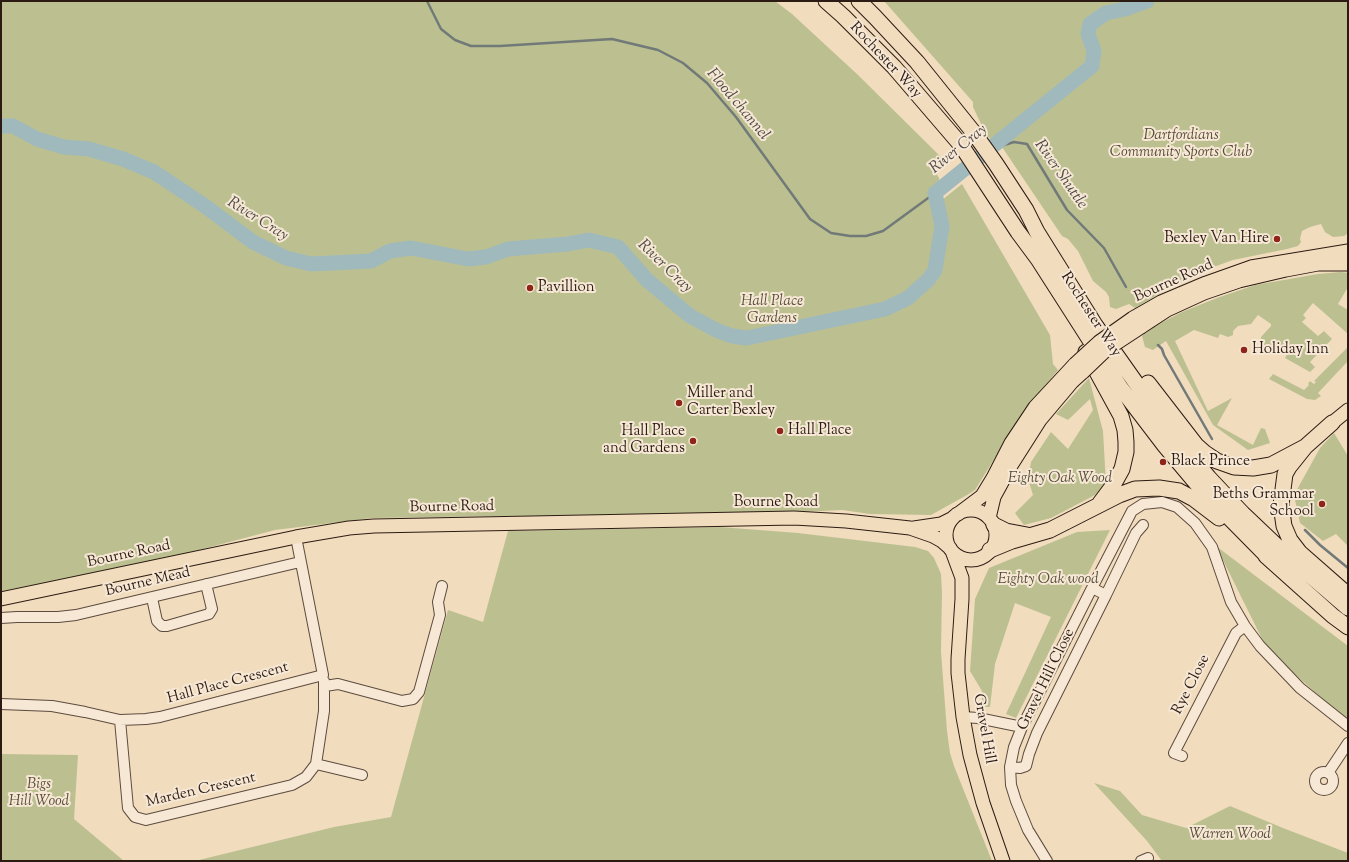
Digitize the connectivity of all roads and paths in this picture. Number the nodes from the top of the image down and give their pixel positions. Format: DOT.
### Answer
graph roads {
  1 [pos="826,1"];
  2 [pos="859,1"];
  3 [pos="1026,210"];
  4 [pos="1018,232"];
  5 [pos="1348,251"];
  6 [pos="1348,264"];
  7 [pos="1137,322"];
  8 [pos="1079,368"];
  9 [pos="1348,410"];
  10 [pos="1332,423"];
  11 [pos="1305,447"];
  12 [pos="1098,506"];
  13 [pos="954,516"];
  14 [pos="992,522"];
  15 [pos="1143,525"];
  16 [pos="910,528"];
  17 [pos="1032,536"];
  18 [pos="296,537"];
  19 [pos="951,549"];
  20 [pos="990,550"];
  21 [pos="977,558"];
  22 [pos="300,562"];
  23 [pos="1273,562"];
  24 [pos="206,584"];
  25 [pos="442,586"];
  26 [pos="1092,588"];
  27 [pos="1106,595"];
  28 [pos="1348,595"];
  29 [pos="152,598"];
  30 [pos="1,599"];
  31 [pos="962,599"];
  32 [pos="1348,608"];
  33 [pos="1,618"];
  34 [pos="1245,626"];
  35 [pos="1348,628"];
  36 [pos="323,675"];
  37 [pos="325,686"];
  38 [pos="1,704"];
  39 [pos="963,717"];
  40 [pos="120,720"];
  41 [pos="1348,726"];
  42 [pos="1022,727"];
  43 [pos="1348,743"];
  44 [pos="1182,756"];
  45 [pos="316,764"];
  46 [pos="1010,767"];
  47 [pos="1328,773"];
  48 [pos="362,775"];
  49 [pos="1003,861"];
  50 [pos="1047,861"];
  1 -- 4 [label="highway, Rochester Way"];
  2 -- 3 [label="highway, Rochester Way"];
  3 -- 11 [label="highway"];
  3 -- 32 [label="highway, Rochester Way"];
  4 -- 12 [label="highway"];
  4 -- 23 [label="highway, Rochester Way"];
  5 -- 7 [label="main road, Bourne Road"];
  6 -- 7 [label="main road, Bourne Road"];
  7 -- 8 [label="main road, Bourne Road, bridge"];
  8 -- 13 [label="main road, Bourne Road"];
  8 -- 14 [label="main road, Bourne Road"];
  9 -- 10 [label="main road"];
  10 -- 11 [label="highway"];
  11 -- 28 [label="highway"];
  12 -- 17 [label="highway"];
  12 -- 23 [label="highway"];
  13 -- 14 [label="main road"];
  13 -- 16 [label="main road, Bourne Road"];
  13 -- 19 [label="main road"];
  14 -- 17 [label="highway"];
  14 -- 20 [label="main road"];
  15 -- 27 [label="street, Gravel Hill Close"];
  16 -- 18 [label="main road, Bourne Road"];
  16 -- 19 [label="main road, Bourne Road"];
  17 -- 20 [label="highway"];
  18 -- 22 [label="street"];
  18 -- 30 [label="main road, Bourne Road"];
  19 -- 21 [label="main road"];
  19 -- 31 [label="main road, Gravel Hill"];
  20 -- 21 [label="main road"];
  21 -- 31 [label="main road, Gravel Hill"];
  22 -- 24 [label="street, Bourne Mead"];
  22 -- 36 [label="street"];
  23 -- 35 [label="highway"];
  24 -- 29 [label="street, Bourne Mead"];
  24 -- 29 [label="street"];
  25 -- 37 [label="street"];
  26 -- 27 [label="street"];
  26 -- 34 [label="street, Gravel Hill Close"];
  26 -- 42 [label="street, Gravel Hill Close"];
  27 -- 46 [label="street, Gravel Hill Close"];
  29 -- 33 [label="street, Bourne Mead"];
  31 -- 39 [label="main road, Gravel Hill"];
  34 -- 41 [label="street, Gravel Hill Close"];
  34 -- 44 [label="street, Rye Close"];
  36 -- 37 [label="street"];
  36 -- 40 [label="street, Hall Place Crescent"];
  37 -- 45 [label="street"];
  38 -- 40 [label="street, Hall Place Crescent"];
  39 -- 42 [label="street, Gravel Hill Close"];
  39 -- 49 [label="main road, Gravel Hill"];
  40 -- 45 [label="street, Marden Crescent"];
  42 -- 46 [label="street, Gravel Hill Close"];
  43 -- 47 [label="street"];
  45 -- 48 [label="street"];
  46 -- 50 [label="street, Gravel Hill Close"];
}
